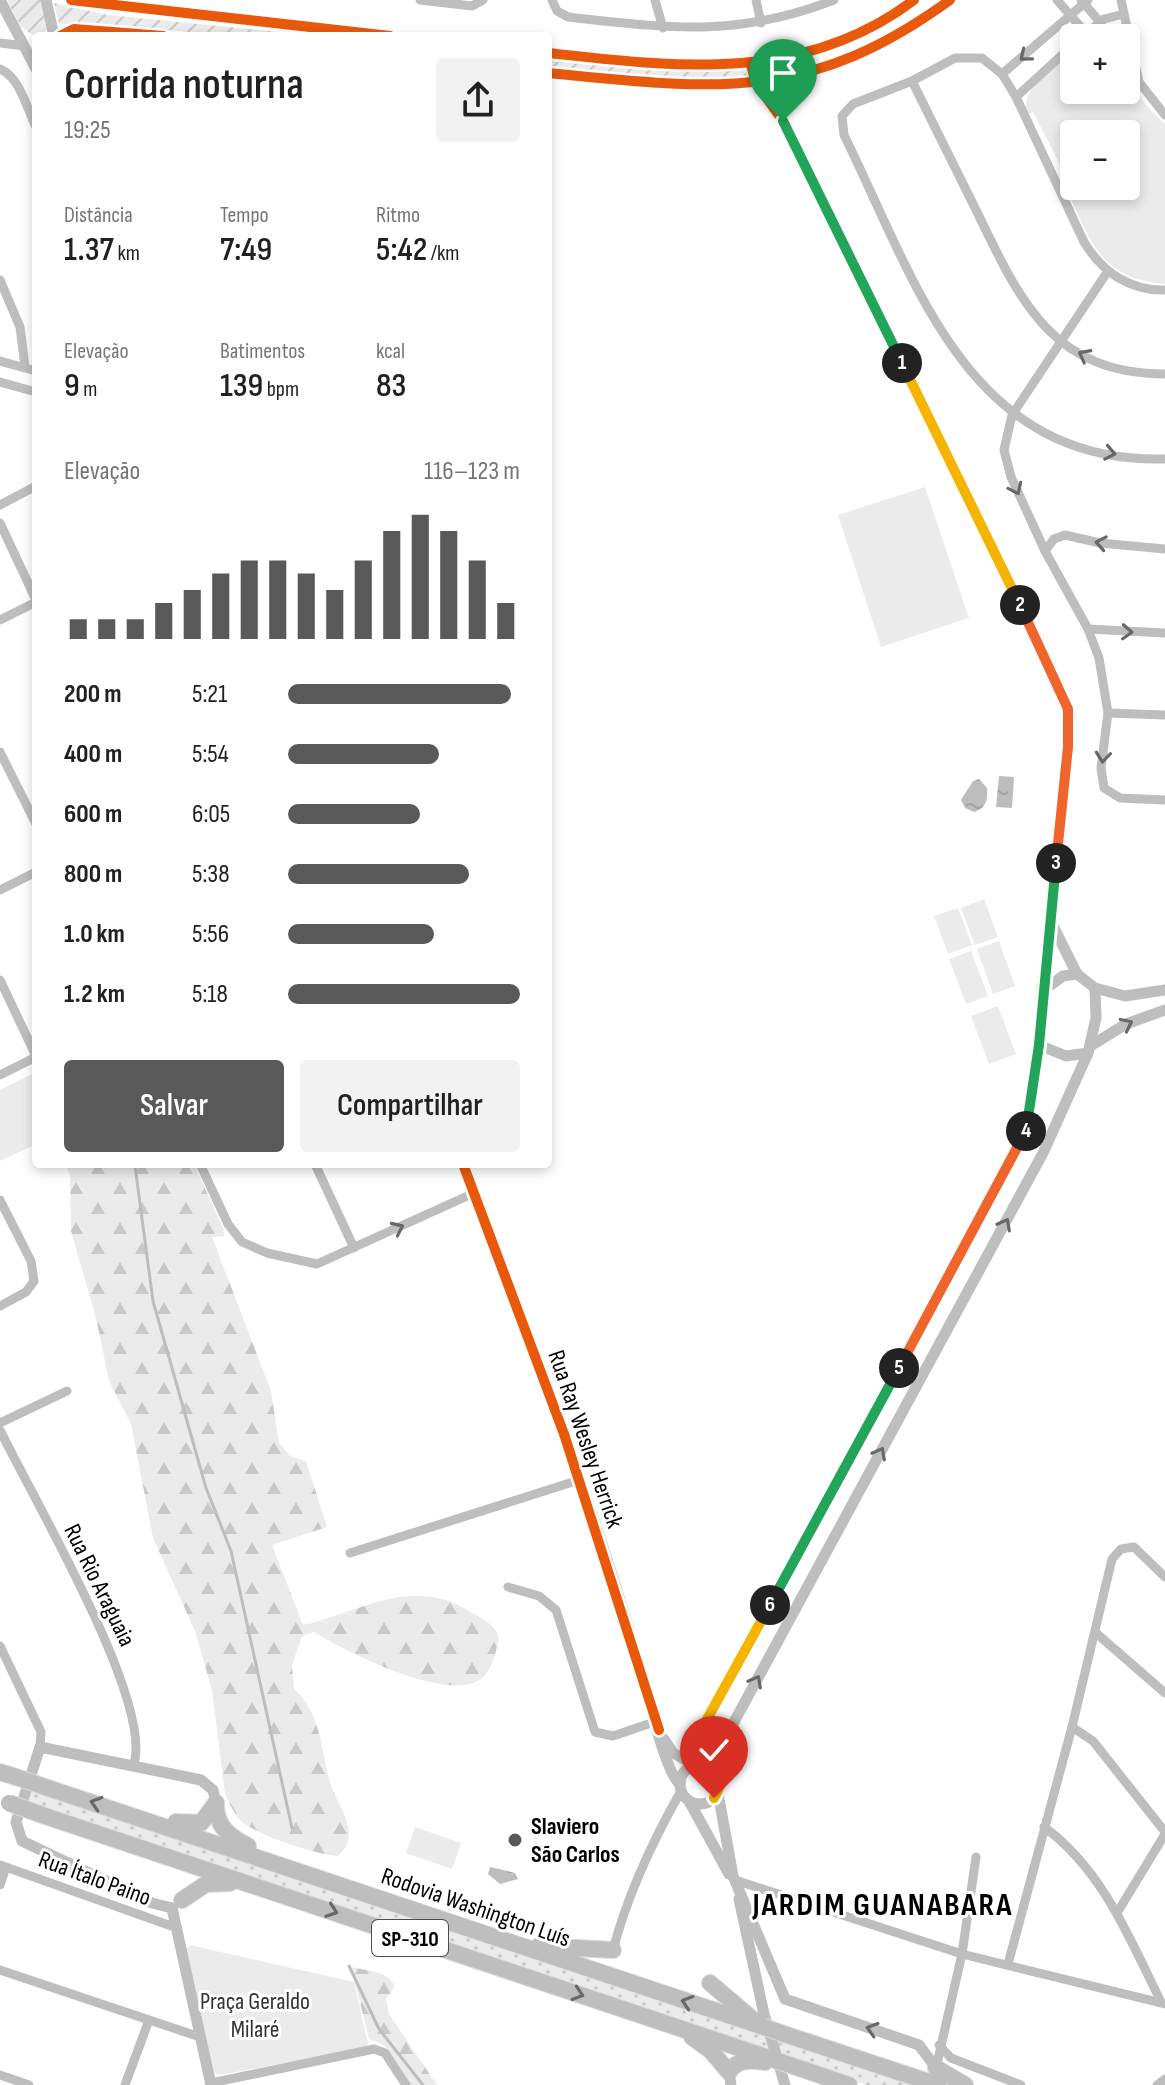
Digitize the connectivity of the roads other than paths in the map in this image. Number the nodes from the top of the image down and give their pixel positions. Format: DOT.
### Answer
graph roads {
  1 [pos="0,0"];
  2 [pos="46,0"];
  3 [pos="71,0"];
  4 [pos="420,0"];
  5 [pos="483,0"];
  6 [pos="552,0"];
  7 [pos="655,0"];
  8 [pos="756,0"];
  9 [pos="834,0"];
  10 [pos="914,0"];
  11 [pos="950,0"];
  12 [pos="1057,0"];
  13 [pos="1121,0"];
  14 [pos="1085,1"];
  15 [pos="1124,14"];
  16 [pos="1070,16"];
  17 [pos="1100,22"];
  18 [pos="761,23"];
  19 [pos="1075,24"];
  20 [pos="1097,24"];
  21 [pos="663,28"];
  22 [pos="56,32"];
  23 [pos="67,32"];
  24 [pos="112,32"];
  25 [pos="355,32"];
  26 [pos="0,43"];
  27 [pos="30,46"];
  28 [pos="552,53"];
  29 [pos="1060,57"];
  30 [pos="776,61"];
  31 [pos="751,65"];
  32 [pos="4,71"];
  33 [pos="552,73"];
  34 [pos="1002,74"];
  35 [pos="783,79"];
  36 [pos="912,81"];
  37 [pos="756,83"];
  38 [pos="1016,97"];
  39 [pos="1165,115"];
  40 [pos="32,120"];
  41 [pos="783,121"];
  42 [pos="1108,271"];
  43 [pos="0,280"];
  44 [pos="1165,290"];
  45 [pos="1060,340"];
  46 [pos="0,361"];
  47 [pos="25,367"];
  48 [pos="32,370"];
  49 [pos="1165,374"];
  50 [pos="0,382"];
  51 [pos="32,391"];
  52 [pos="1012,415"];
  53 [pos="1165,459"];
  54 [pos="32,488"];
  55 [pos="0,505"];
  56 [pos="0,523"];
  57 [pos="1165,549"];
  58 [pos="1045,551"];
  59 [pos="32,592"];
  60 [pos="32,603"];
  61 [pos="0,620"];
  62 [pos="1088,629"];
  63 [pos="1165,633"];
  64 [pos="1108,713"];
  65 [pos="1165,715"];
  66 [pos="0,752"];
  67 [pos="1165,800"];
  68 [pos="32,816"];
  69 [pos="32,874"];
  70 [pos="0,890"];
  71 [pos="1050,919"];
  72 [pos="1077,974"];
  73 [pos="0,980"];
  74 [pos="1095,988"];
  75 [pos="1165,990"];
  76 [pos="1041,992"];
  77 [pos="1165,1010"];
  78 [pos="1039,1045"];
  79 [pos="32,1048"];
  80 [pos="1090,1049"];
  81 [pos="32,1058"];
  82 [pos="0,1075"];
  83 [pos="202,1168"];
  84 [pos="317,1168"];
  85 [pos="465,1168"];
  86 [pos="474,1193"];
  87 [pos="0,1200"];
  88 [pos="354,1248"];
  89 [pos="0,1306"];
  90 [pos="67,1391"];
  91 [pos="0,1423"];
  92 [pos="0,1430"];
  93 [pos="579,1480"];
  94 [pos="350,1553"];
  95 [pos="1165,1577"];
  96 [pos="508,1587"];
  97 [pos="1096,1633"];
  98 [pos="0,1646"];
  99 [pos="1165,1693"];
  100 [pos="658,1726"];
  101 [pos="1072,1727"];
  102 [pos="40,1747"];
  103 [pos="693,1764"];
  104 [pos="133,1766"];
  105 [pos="8,1775"];
  106 [pos="720,1779"];
  107 [pos="683,1792"];
  108 [pos="718,1793"];
  109 [pos="4,1802"];
  110 [pos="216,1803"];
  111 [pos="131,1813"];
  112 [pos="1044,1827"];
  113 [pos="1165,1833"];
  114 [pos="122,1842"];
  115 [pos="976,1857"];
  116 [pos="3,1866"];
  117 [pos="288,1870"];
  118 [pos="734,1878"];
  119 [pos="0,1885"];
  120 [pos="288,1896"];
  121 [pos="177,1904"];
  122 [pos="1117,1913"];
  123 [pos="177,1928"];
  124 [pos="486,1936"];
  125 [pos="613,1950"];
  126 [pos="962,1954"];
  127 [pos="1008,1964"];
  128 [pos="0,1970"];
  129 [pos="710,1983"];
  130 [pos="1163,2003"];
  131 [pos="149,2020"];
  132 [pos="676,2026"];
  133 [pos="762,2027"];
  134 [pos="200,2037"];
  135 [pos="939,2045"];
  136 [pos="776,2060"];
  137 [pos="0,2075"];
  138 [pos="937,2077"];
  139 [pos="730,2079"];
  140 [pos="1165,2079"];
  141 [pos="211,2084"];
  142 [pos="846,2084"];
  143 [pos="29,2085"];
  144 [pos="125,2085"];
  145 [pos="406,2085"];
  146 [pos="785,2085"];
  147 [pos="965,2085"];
  148 [pos="1021,2085"];
  149 [pos="1157,2085"];
  1 -- 27 [label="street"];
  2 -- 22 [label="street"];
  3 -- 25 [label="street"];
  4 -- 5 [label="street"];
  6 -- 21 [label="street"];
  7 -- 21 [label="street"];
  8 -- 18 [label="street"];
  9 -- 18 [label="street"];
  10 -- 30 [label="street"];
  11 -- 35 [label="street"];
  12 -- 16 [label="street"];
  13 -- 15 [label="street"];
  14 -- 16 [label="street"];
  14 -- 17 [label="street"];
  15 -- 17 [label="street"];
  15 -- 39 [label="street"];
  16 -- 19 [label="street"];
  16 -- 34 [label="street, one-way"];
  17 -- 20 [label="street"];
  18 -- 21 [label="street"];
  23 -- 24 [label="street"];
  26 -- 27 [label="street"];
  28 -- 31 [label="street"];
  29 -- 38 [label="street"];
  30 -- 31 [label="street"];
  30 -- 35 [label="street"];
  31 -- 37 [label="street"];
  32 -- 40 [label="street"];
  33 -- 37 [label="street"];
  34 -- 36 [label="street"];
  34 -- 38 [label="street"];
  35 -- 37 [label="street"];
  35 -- 41 [label="street"];
  36 -- 45 [label="street"];
  36 -- 52 [label="street"];
  37 -- 41 [label="street"];
  38 -- 42 [label="street"];
  41 -- 71 [label="street"];
  42 -- 44 [label="street"];
  42 -- 45 [label="street"];
  43 -- 47 [label="street"];
  49 -- 45 [label="street, one-way"];
  45 -- 52 [label="street"];
  46 -- 47 [label="street"];
  47 -- 48 [label="street"];
  50 -- 51 [label="street"];
  52 -- 53 [label="street, one-way"];
  52 -- 58 [label="street, one-way"];
  54 -- 55 [label="street"];
  56 -- 59 [label="street"];
  57 -- 58 [label="street, one-way"];
  58 -- 62 [label="street"];
  60 -- 61 [label="street"];
  62 -- 63 [label="street, one-way"];
  62 -- 64 [label="street"];
  64 -- 65 [label="street"];
  64 -- 67 [label="street, one-way"];
  66 -- 68 [label="street"];
  69 -- 70 [label="street"];
  71 -- 72 [label="street"];
  71 -- 76 [label="street"];
  72 -- 74 [label="street"];
  72 -- 76 [label="street"];
  73 -- 79 [label="street"];
  74 -- 75 [label="street"];
  74 -- 80 [label="street"];
  76 -- 78 [label="street"];
  80 -- 77 [label="street, one-way"];
  78 -- 80 [label="street"];
  78 -- 103 [label="street"];
  106 -- 80 [label="street, one-way"];
  81 -- 82 [label="street"];
  83 -- 88 [label="street"];
  84 -- 88 [label="street"];
  85 -- 86 [label="street, Rua Ray Wesley Herrick"];
  88 -- 86 [label="street, one-way"];
  86 -- 93 [label="street, Rua Ray Wesley Herrick"];
  87 -- 89 [label="street"];
  90 -- 91 [label="street"];
  92 -- 104 [label="street, Rua Rio Araguaia"];
  93 -- 94 [label="street"];
  93 -- 100 [label="street, Rua Ray Wesley Herrick"];
  95 -- 97 [label="street"];
  96 -- 100 [label="street"];
  97 -- 99 [label="street"];
  97 -- 101 [label="street"];
  98 -- 102 [label="street"];
  100 -- 103 [label="street"];
  100 -- 107 [label="street, Rua Ray Wesley Herrick"];
  101 -- 112 [label="street"];
  101 -- 113 [label="street"];
  102 -- 104 [label="street"];
  102 -- 121 [label="street"];
  103 -- 106 [label="street"];
  103 -- 107 [label="street"];
  104 -- 110 [label="street"];
  111 -- 105 [label="highway, Rodovia Washington Luís / SP-310, one-way, bridge"];
  106 -- 108 [label="street"];
  107 -- 108 [label="street"];
  107 -- 118 [label="street, Rua Ray Wesley Herrick"];
  107 -- 125 [label="street"];
  108 -- 118 [label="street"];
  109 -- 114 [label="highway, Rodovia Washington Luís / SP-310, bridge"];
  110 -- 111 [label="highway"];
  110 -- 117 [label="highway"];
  111 -- 117 [label="highway, Rodovia Washington Luís / SP-310"];
  112 -- 122 [label="street"];
  112 -- 127 [label="street"];
  113 -- 122 [label="street"];
  114 -- 120 [label="highway, Rodovia Washington Luís / SP-310"];
  114 -- 121 [label="highway"];
  115 -- 126 [label="street"];
  116 -- 119 [label="street"];
  116 -- 123 [label="street, Rua Ítalo Paino"];
  117 -- 124 [label="highway, Rodovia Washington Luís / SP-310"];
  118 -- 126 [label="street"];
  138 -- 118 [label="street, Rua Ray Wesley Herrick, one-way"];
  118 -- 146 [label="street"];
  120 -- 121 [label="highway"];
  120 -- 132 [label="highway, Rodovia Washington Luís / SP-310, one-way"];
  121 -- 123 [label="street"];
  122 -- 130 [label="street"];
  123 -- 134 [label="street"];
  124 -- 125 [label="highway"];
  133 -- 124 [label="highway, Rodovia Washington Luís / SP-310, one-way"];
  126 -- 127 [label="street"];
  126 -- 135 [label="street"];
  127 -- 130 [label="street"];
  128 -- 131 [label="street"];
  129 -- 133 [label="highway"];
  131 -- 134 [label="street"];
  131 -- 144 [label="street"];
  132 -- 136 [label="highway, Rodovia Washington Luís / SP-310"];
  132 -- 139 [label="highway"];
  133 -- 138 [label="highway, Rodovia Washington Luís / SP-310, bridge"];
  134 -- 141 [label="street"];
  135 -- 138 [label="street"];
  135 -- 148 [label="street"];
  136 -- 139 [label="highway"];
  136 -- 142 [label="highway, Rodovia Washington Luís / SP-310, bridge"];
  137 -- 143 [label="street"];
  138 -- 147 [label="highway, Rodovia Washington Luís"];
  140 -- 149 [label="street"];
  141 -- 145 [label="street"];
}
